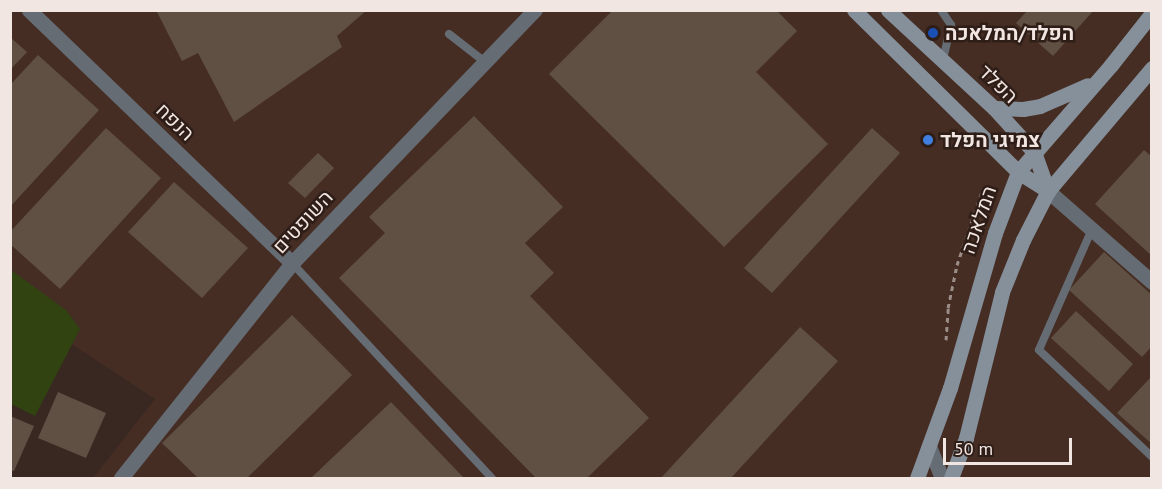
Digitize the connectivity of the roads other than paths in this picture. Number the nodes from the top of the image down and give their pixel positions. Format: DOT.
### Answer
graph roads {
  1 [pos="29,10"];
  2 [pos="534,10"];
  3 [pos="854,10"];
  4 [pos="888,10"];
  5 [pos="941,10"];
  6 [pos="1152,13"];
  7 [pos="449,34"];
  8 [pos="943,60"];
  9 [pos="485,63"];
  10 [pos="1152,68"];
  11 [pos="1094,82"];
  12 [pos="994,108"];
  13 [pos="1034,152"];
  14 [pos="1018,172"];
  15 [pos="1048,191"];
  16 [pos="1092,228"];
  17 [pos="292,263"];
  18 [pos="1152,282"];
  19 [pos="929,446"];
  20 [pos="1152,457"];
  21 [pos="121,478"];
  22 [pos="492,478"];
  23 [pos="917,478"];
  24 [pos="942,478"];
  25 [pos="951,478"];
  1 -- 17 [label="street, הנפח"];
  2 -- 9 [label="street, השופטים"];
  3 -- 14 [label="main road"];
  4 -- 8 [label="main road, הפלד"];
  5 -- 8 [label="lane"];
  6 -- 11 [label="main road, המלאכה"];
  7 -- 9 [label="lane"];
  8 -- 12 [label="main road, הפלד"];
  9 -- 17 [label="street, השופטים"];
  10 -- 15 [label="main road"];
  11 -- 12 [label="main road"];
  11 -- 13 [label="main road, המלאכה"];
  12 -- 13 [label="main road, הפלד"];
  13 -- 14 [label="main road, המלאכה"];
  13 -- 15 [label="main road, הפלד"];
  14 -- 15 [label="main road"];
  14 -- 19 [label="main road, המלאכה"];
  15 -- 16 [label="street"];
  15 -- 25 [label="main road"];
  16 -- 18 [label="street"];
  16 -- 20 [label="lane"];
  17 -- 21 [label="street, השופטים"];
  17 -- 22 [label="lane"];
  19 -- 23 [label="main road, המלאכה"];
  19 -- 24 [label="street"];
}
